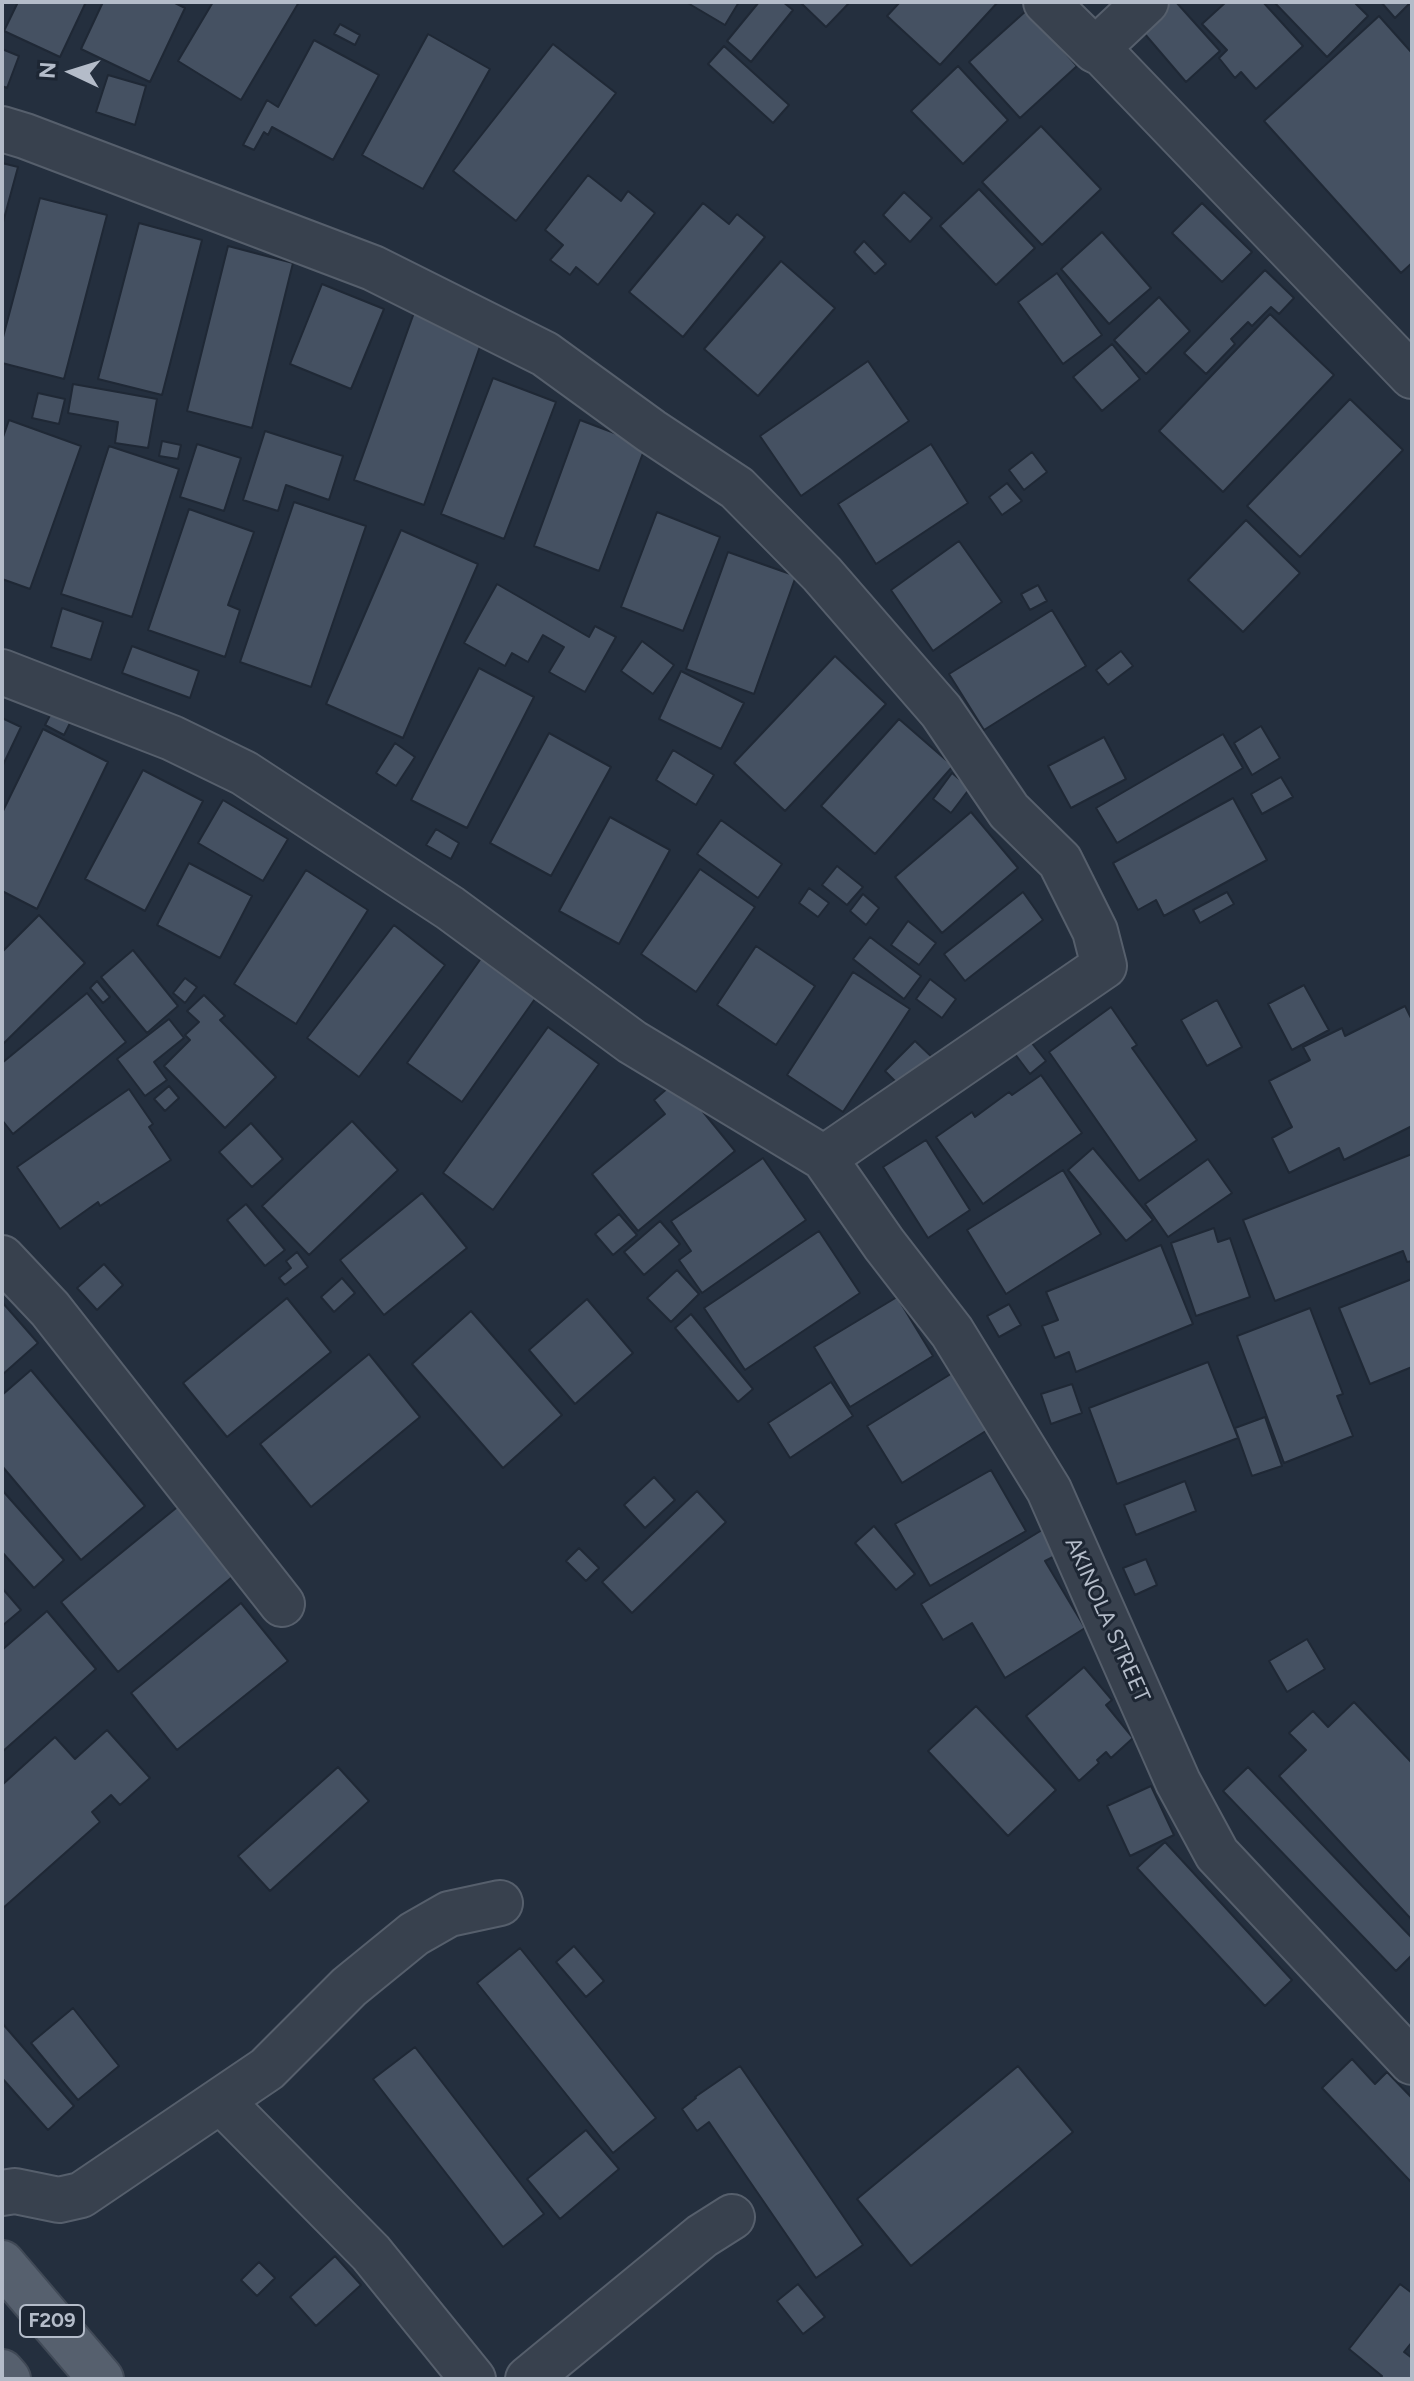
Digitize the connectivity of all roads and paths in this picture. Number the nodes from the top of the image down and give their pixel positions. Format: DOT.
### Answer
graph roads {
  1 [pos="1046,2"];
  2 [pos="1146,2"];
  3 [pos="1095,50"];
  4 [pos="2,129"];
  5 [pos="1408,363"];
  6 [pos="2,672"];
  7 [pos="824,1158"];
  8 [pos="2,1258"];
  9 [pos="282,1604"];
  10 [pos="500,1903"];
  11 [pos="1412,2062"];
  12 [pos="221,2101"];
  13 [pos="2,2193"];
  14 [pos="732,2217"];
  15 [pos="2,2263"];
  16 [pos="2,2372"];
  17 [pos="8,2379"];
  18 [pos="101,2379"];
  19 [pos="473,2379"];
  20 [pos="528,2379"];
  1 -- 3 [label="street"];
  2 -- 3 [label="street"];
  3 -- 5 [label="street"];
  4 -- 7 [label="street"];
  6 -- 7 [label="street"];
  7 -- 11 [label="street, AKINOLA STREET"];
  8 -- 9 [label="street"];
  10 -- 12 [label="street"];
  12 -- 13 [label="street"];
  12 -- 19 [label="street"];
  14 -- 20 [label="street"];
  15 -- 18 [label="main road, F209"];
  16 -- 17 [label="main road"];
}
